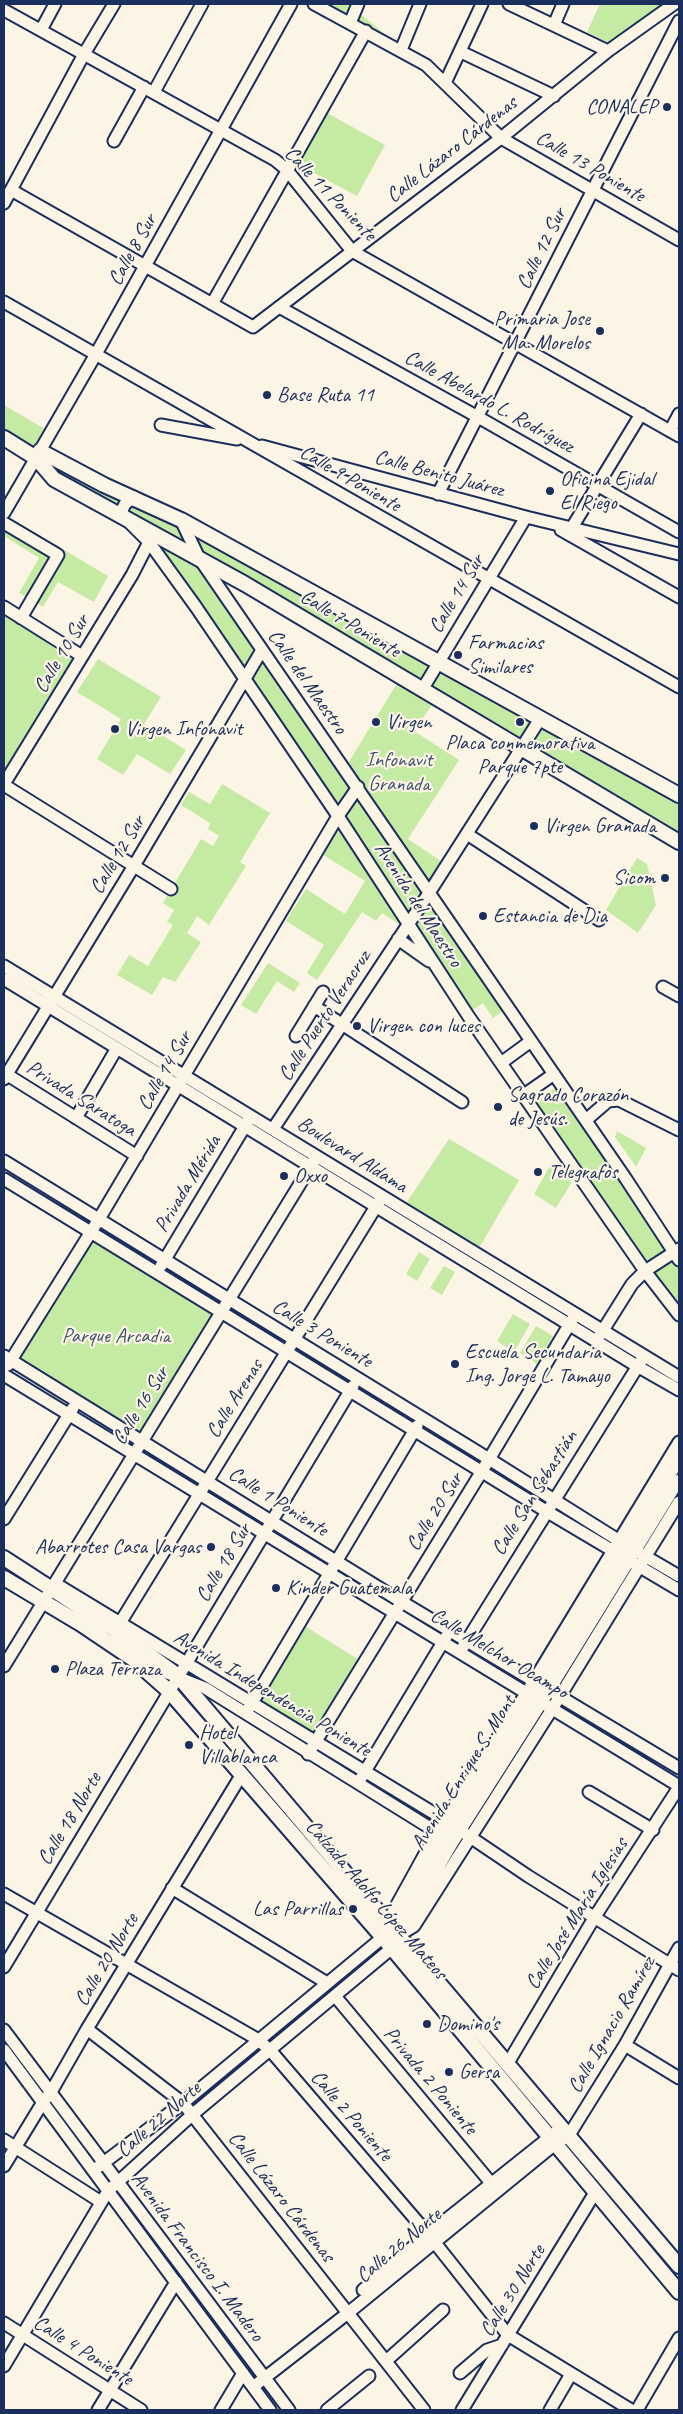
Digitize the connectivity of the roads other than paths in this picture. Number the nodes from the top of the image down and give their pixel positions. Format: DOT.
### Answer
graph roads {
  1 [pos="55,4"];
  2 [pos="114,4"];
  3 [pos="202,4"];
  4 [pos="291,4"];
  5 [pos="314,4"];
  6 [pos="358,4"];
  7 [pos="420,4"];
  8 [pos="482,4"];
  9 [pos="509,4"];
  10 [pos="563,4"];
  11 [pos="674,4"];
  12 [pos="4,10"];
  13 [pos="679,21"];
  14 [pos="350,23"];
  15 [pos="554,25"];
  16 [pos="41,30"];
  17 [pos="366,31"];
  18 [pos="402,50"];
  19 [pos="461,52"];
  20 [pos="608,52"];
  21 [pos="84,54"];
  22 [pos="445,82"];
  23 [pos="149,90"];
  24 [pos="554,96"];
  25 [pos="221,130"];
  26 [pos="501,138"];
  27 [pos="114,141"];
  28 [pos="286,170"];
  29 [pos="11,190"];
  30 [pos="592,190"];
  31 [pos="4,203"];
  32 [pos="679,240"];
  33 [pos="352,251"];
  34 [pos="145,266"];
  35 [pos="4,302"];
  36 [pos="212,304"];
  37 [pos="279,307"];
  38 [pos="516,345"];
  39 [pos="96,354"];
  40 [pos="641,414"];
  41 [pos="679,414"];
  42 [pos="478,417"];
  43 [pos="161,425"];
  44 [pos="674,433"];
  45 [pos="4,438"];
  46 [pos="246,441"];
  47 [pos="38,455"];
  48 [pos="598,486"];
  49 [pos="438,494"];
  50 [pos="134,497"];
  51 [pos="4,513"];
  52 [pos="124,517"];
  53 [pos="526,517"];
  54 [pos="181,520"];
  55 [pos="4,523"];
  56 [pos="570,531"];
  57 [pos="679,532"];
  58 [pos="149,542"];
  59 [pos="679,554"];
  60 [pos="199,558"];
  61 [pos="488,578"];
  62 [pos="679,597"];
  63 [pos="4,607"];
  64 [pos="21,618"];
  65 [pos="262,650"];
  66 [pos="82,656"];
  67 [pos="439,662"];
  68 [pos="245,679"];
  69 [pos="679,687"];
  70 [pos="422,690"];
  71 [pos="540,719"];
  72 [pos="522,748"];
  73 [pos="4,784"];
  74 [pos="358,787"];
  75 [pos="679,795"];
  76 [pos="338,816"];
  77 [pos="467,834"];
  78 [pos="679,842"];
  79 [pos="133,865"];
  80 [pos="171,889"];
  81 [pos="429,893"];
  82 [pos="599,920"];
  83 [pos="408,923"];
  84 [pos="398,939"];
  85 [pos="434,964"];
  86 [pos="4,966"];
  87 [pos="4,979"];
  88 [pos="662,987"];
  89 [pos="324,992"];
  90 [pos="679,996"];
  91 [pos="51,1001"];
  92 [pos="314,1006"];
  93 [pos="342,1024"];
  94 [pos="296,1036"];
  95 [pos="531,1041"];
  96 [pos="117,1048"];
  97 [pos="501,1063"];
  98 [pos="554,1074"];
  99 [pos="184,1075"];
  100 [pos="5,1076"];
  101 [pos="178,1086"];
  102 [pos="524,1095"];
  103 [pos="462,1102"];
  104 [pos="252,1116"];
  105 [pos="76,1118"];
  106 [pos="586,1120"];
  107 [pos="246,1126"];
  108 [pos="273,1129"];
  109 [pos="679,1130"];
  110 [pos="137,1156"];
  111 [pos="314,1161"];
  112 [pos="4,1162"];
  113 [pos="4,1178"];
  114 [pos="379,1201"];
  115 [pos="99,1219"];
  116 [pos="91,1232"];
  117 [pos="678,1254"];
  118 [pos="165,1260"];
  119 [pos="645,1271"];
  120 [pos="157,1272"];
  121 [pos="228,1299"];
  122 [pos="221,1312"];
  123 [pos="575,1314"];
  124 [pos="679,1314"];
  125 [pos="569,1325"];
  126 [pos="603,1330"];
  127 [pos="294,1339"];
  128 [pos="596,1341"];
  129 [pos="286,1352"];
  130 [pos="644,1355"];
  131 [pos="7,1359"];
  132 [pos="637,1366"];
  133 [pos="4,1374"];
  134 [pos="679,1377"];
  135 [pos="358,1378"];
  136 [pos="679,1390"];
  137 [pos="350,1391"];
  138 [pos="77,1401"];
  139 [pos="70,1414"];
  140 [pos="420,1416"];
  141 [pos="415,1431"];
  142 [pos="142,1441"];
  143 [pos="679,1442"];
  144 [pos="134,1453"];
  145 [pos="489,1459"];
  146 [pos="679,1460"];
  147 [pos="482,1471"];
  148 [pos="207,1480"];
  149 [pos="679,1480"];
  150 [pos="199,1493"];
  151 [pos="554,1499"];
  152 [pos="679,1502"];
  153 [pos="546,1511"];
  154 [pos="4,1518"];
  155 [pos="272,1520"];
  156 [pos="264,1533"];
  157 [pos="629,1553"];
  158 [pos="4,1558"];
  159 [pos="337,1561"];
  160 [pos="330,1573"];
  161 [pos="679,1576"];
  162 [pos="4,1578"];
  163 [pos="54,1585"];
  164 [pos="679,1590"];
  165 [pos="43,1602"];
  166 [pos="402,1602"];
  167 [pos="395,1613"];
  168 [pos="120,1623"];
  169 [pos="451,1630"];
  170 [pos="466,1640"];
  171 [pos="443,1642"];
  172 [pos="459,1652"];
  173 [pos="133,1659"];
  174 [pos="185,1663"];
  175 [pos="4,1666"];
  176 [pos="178,1676"];
  177 [pos="546,1687"];
  178 [pos="169,1691"];
  179 [pos="539,1700"];
  180 [pos="252,1704"];
  181 [pos="245,1714"];
  182 [pos="315,1742"];
  183 [pos="308,1754"];
  184 [pos="679,1768"];
  185 [pos="365,1772"];
  186 [pos="242,1774"];
  187 [pos="358,1784"];
  188 [pos="679,1786"];
  189 [pos="589,1792"];
  190 [pos="457,1829"];
  191 [pos="653,1830"];
  192 [pos="445,1837"];
  193 [pos="172,1888"];
  194 [pos="4,1894"];
  195 [pos="35,1912"];
  196 [pos="594,1918"];
  197 [pos="390,1930"];
  198 [pos="392,1948"];
  199 [pos="679,1948"];
  200 [pos="126,1966"];
  201 [pos="674,1966"];
  202 [pos="4,1967"];
  203 [pos="327,1983"];
  204 [pos="335,1996"];
  205 [pos="87,2029"];
  206 [pos="4,2030"];
  207 [pos="257,2039"];
  208 [pos="625,2045"];
  209 [pos="4,2050"];
  210 [pos="270,2050"];
  211 [pos="508,2062"];
  212 [pos="679,2078"];
  213 [pos="51,2092"];
  214 [pos="43,2102"];
  215 [pos="183,2103"];
  216 [pos="193,2114"];
  217 [pos="566,2131"];
  218 [pos="4,2140"];
  219 [pos="552,2140"];
  220 [pos="15,2147"];
  221 [pos="104,2162"];
  222 [pos="4,2166"];
  223 [pos="93,2170"];
  224 [pos="118,2182"];
  225 [pos="494,2187"];
  226 [pos="108,2191"];
  227 [pos="596,2191"];
  228 [pos="102,2202"];
  229 [pos="431,2238"];
  230 [pos="679,2266"];
  231 [pos="176,2282"];
  232 [pos="679,2292"];
  233 [pos="346,2310"];
  234 [pos="443,2310"];
  235 [pos="4,2323"];
  236 [pos="508,2334"];
  237 [pos="22,2335"];
  238 [pos="679,2338"];
  239 [pos="502,2345"];
  240 [pos="386,2361"];
  241 [pos="4,2366"];
  242 [pos="460,2373"];
  243 [pos="571,2374"];
  244 [pos="263,2376"];
  245 [pos="369,2376"];
  246 [pos="249,2381"];
  247 [pos="110,2390"];
  248 [pos="98,2410"];
  249 [pos="141,2410"];
  250 [pos="221,2410"];
  251 [pos="270,2410"];
  252 [pos="289,2410"];
  253 [pos="327,2410"];
  254 [pos="424,2410"];
  255 [pos="462,2410"];
  256 [pos="550,2410"];
  257 [pos="631,2410"];
  258 [pos="637,2410"];
  1 -- 16 [label="street"];
  2 -- 21 [label="street"];
  3 -- 23 [label="street"];
  4 -- 25 [label="street, Calle 8 Sur"];
  5 -- 14 [label="street, Calle 13 Poniente"];
  6 -- 14 [label="street"];
  7 -- 18 [label="street"];
  8 -- 19 [label="street"];
  9 -- 15 [label="street"];
  10 -- 15 [label="street"];
  11 -- 20 [label="street, Calle Lázaro Cárdenas"];
  12 -- 16 [label="street, Calle 11 Poniente"];
  13 -- 30 [label="street, Calle 12 Sur"];
  14 -- 17 [label="street, Calle 13 Poniente"];
  15 -- 20 [label="street"];
  16 -- 21 [label="street, Calle 11 Poniente"];
  17 -- 18 [label="street, Calle 13 Poniente"];
  17 -- 28 [label="street"];
  18 -- 22 [label="street, Calle 13 Poniente"];
  19 -- 22 [label="street"];
  19 -- 24 [label="street"];
  20 -- 24 [label="street, Calle Lázaro Cárdenas"];
  21 -- 23 [label="street, Calle 11 Poniente"];
  21 -- 29 [label="street"];
  22 -- 26 [label="street, Calle 13 Poniente"];
  23 -- 25 [label="street, Calle 11 Poniente"];
  23 -- 27 [label="street"];
  24 -- 26 [label="street, Calle Lázaro Cárdenas"];
  25 -- 28 [label="street, Calle 11 Poniente"];
  25 -- 34 [label="street, Calle 8 Sur"];
  26 -- 30 [label="street, Calle 13 Poniente"];
  26 -- 33 [label="street, Calle Lázaro Cárdenas"];
  28 -- 33 [label="street, Calle 11 Poniente"];
  28 -- 36 [label="street"];
  29 -- 31 [label="street"];
  29 -- 34 [label="street"];
  30 -- 32 [label="street, Calle 13 Poniente"];
  30 -- 38 [label="street, Calle 12 Sur"];
  33 -- 37 [label="street, Calle Lázaro Cárdenas"];
  33 -- 38 [label="street, Calle 11 Poniente"];
  34 -- 36 [label="street"];
  34 -- 39 [label="street, Calle 8 Sur"];
  35 -- 39 [label="street, Calle 9 Poniente"];
  36 -- 37 [label="street, Calle Lázaro Cárdenas"];
  37 -- 42 [label="street, Calle Abelardo L. Rodríguez"];
  38 -- 40 [label="street, Calle 11 Poniente"];
  38 -- 42 [label="street, Calle 12 Sur"];
  39 -- 46 [label="street, Calle 9 Poniente"];
  39 -- 47 [label="street, Calle 8 Sur"];
  40 -- 44 [label="street, Calle 11 Poniente"];
  40 -- 48 [label="street"];
  41 -- 44 [label="street"];
  42 -- 48 [label="street, Calle Abelardo L. Rodríguez"];
  42 -- 49 [label="street, Calle 12 Sur"];
  43 -- 46 [label="street, Calle Benito Juárez"];
  45 -- 47 [label="main road, Calle 7 Poniente"];
  46 -- 49 [label="street, Calle Benito Juárez"];
  46 -- 61 [label="street, Calle 9 Poniente"];
  47 -- 50 [label="main road, Calle 7 Poniente"];
  47 -- 51 [label="street, Calle 8 Sur"];
  47 -- 52 [label="main road, Calle 7 Poniente"];
  48 -- 56 [label="street"];
  48 -- 57 [label="street, Calle Abelardo L. Rodríguez"];
  49 -- 53 [label="street, Calle Benito Juárez"];
  50 -- 52 [label="street"];
  50 -- 54 [label="main road, Calle 7 Poniente"];
  52 -- 58 [label="street, Avenida del Maestro"];
  52 -- 60 [label="main road, Calle 7 Poniente"];
  53 -- 56 [label="street, Calle Benito Juárez"];
  53 -- 61 [label="street, Calle 14 Sur"];
  54 -- 60 [label="street, Calle del Maestro"];
  54 -- 67 [label="main road, Calle 7 Poniente"];
  55 -- 64 [label="street"];
  56 -- 59 [label="street, Calle Benito Juárez"];
  56 -- 62 [label="street"];
  58 -- 66 [label="street, Calle 10 Sur"];
  58 -- 68 [label="street, Avenida del Maestro"];
  60 -- 65 [label="street, Calle del Maestro"];
  60 -- 70 [label="main road, Calle 7 Poniente"];
  61 -- 67 [label="street, Calle 14 Sur"];
  61 -- 69 [label="street, Calle 9 Poniente"];
  63 -- 64 [label="street"];
  64 -- 66 [label="street"];
  65 -- 68 [label="street, Calle 12 Sur"];
  65 -- 74 [label="street, Calle del Maestro"];
  66 -- 73 [label="street, Calle 10 Sur"];
  67 -- 70 [label="street, Calle 14 Sur"];
  67 -- 71 [label="main road, Calle 7 Poniente"];
  68 -- 76 [label="street, Avenida del Maestro"];
  68 -- 79 [label="street, Calle 12 Sur"];
  70 -- 72 [label="main road, Calle 7 Poniente"];
  71 -- 72 [label="street, Calle Puerto Veracruz"];
  71 -- 75 [label="main road, Calle 7 Poniente"];
  72 -- 77 [label="street, Calle Puerto Veracruz"];
  72 -- 78 [label="main road, Calle 7 Poniente"];
  73 -- 79 [label="street"];
  74 -- 76 [label="street, Calle 14 Sur"];
  74 -- 81 [label="street, Calle del Maestro"];
  76 -- 83 [label="street, Avenida del Maestro"];
  76 -- 99 [label="street, Calle 14 Sur"];
  77 -- 81 [label="street, Calle Puerto Veracruz"];
  77 -- 82 [label="street"];
  79 -- 80 [label="street"];
  79 -- 91 [label="street, Calle 12 Sur"];
  81 -- 83 [label="street, Calle Puerto Veracruz"];
  81 -- 95 [label="street, Calle del Maestro"];
  83 -- 84 [label="street, Calle Puerto Veracruz"];
  83 -- 85 [label="street, Avenida del Maestro"];
  84 -- 85 [label="street"];
  84 -- 93 [label="street, Calle Puerto Veracruz"];
  85 -- 97 [label="street, Avenida del Maestro"];
  86 -- 91 [label="street, Boulevard Aldama"];
  87 -- 91 [label="street, Boulevard Aldama"];
  88 -- 90 [label="street"];
  89 -- 92 [label="street"];
  91 -- 96 [label="street, Boulevard Aldama"];
  91 -- 99 [label="street, Boulevard Aldama"];
  91 -- 100 [label="street, Calle 12 Sur"];
  92 -- 93 [label="street"];
  92 -- 94 [label="street"];
  93 -- 103 [label="street"];
  93 -- 108 [label="street, Calle Puerto Veracruz"];
  95 -- 97 [label="street"];
  95 -- 98 [label="street, Calle del Maestro"];
  96 -- 101 [label="street, Boulevard Aldama"];
  96 -- 105 [label="street"];
  97 -- 102 [label="street, Avenida del Maestro"];
  98 -- 102 [label="street"];
  98 -- 106 [label="street, Calle del Maestro"];
  99 -- 101 [label="street, Calle 14 Sur"];
  99 -- 104 [label="street, Boulevard Aldama"];
  100 -- 105 [label="street, Privada Saratoga"];
  101 -- 107 [label="street, Boulevard Aldama"];
  101 -- 110 [label="street, Calle 14 Sur"];
  102 -- 119 [label="street, Avenida del Maestro"];
  104 -- 107 [label="street, Privada Mérida"];
  104 -- 108 [label="street, Boulevard Aldama"];
  105 -- 110 [label="street, Privada Saratoga"];
  106 -- 109 [label="street"];
  106 -- 117 [label="street, Calle del Maestro"];
  107 -- 111 [label="street, Boulevard Aldama"];
  107 -- 118 [label="street, Privada Mérida"];
  108 -- 111 [label="street, Boulevard Aldama"];
  110 -- 115 [label="street, Calle 14 Sur"];
  111 -- 114 [label="street, Boulevard Aldama"];
  111 -- 121 [label="street, Calle 16 Sur"];
  112 -- 115 [label="street, Calle 3 Poniente"];
  113 -- 116 [label="street"];
  114 -- 123 [label="street, Boulevard Aldama"];
  114 -- 125 [label="street, Boulevard Aldama"];
  114 -- 127 [label="street, Calle Arenas"];
  115 -- 116 [label="street, Calle 14 Sur"];
  115 -- 118 [label="street, Calle 3 Poniente"];
  116 -- 120 [label="street"];
  116 -- 131 [label="street, Calle 14 Sur"];
  117 -- 119 [label="street"];
  118 -- 120 [label="street, Privada Mérida"];
  118 -- 121 [label="street, Calle 3 Poniente"];
  119 -- 124 [label="street, Avenida del Maestro"];
  119 -- 126 [label="street"];
  120 -- 122 [label="street"];
  121 -- 122 [label="street, Calle 16 Sur"];
  121 -- 127 [label="street, Calle 3 Poniente"];
  122 -- 129 [label="street"];
  122 -- 142 [label="street, Calle 16 Sur"];
  123 -- 125 [label="street, Calle 20 Sur"];
  123 -- 126 [label="street, Boulevard Aldama"];
  125 -- 128 [label="street, Boulevard Aldama"];
  125 -- 145 [label="street, Calle 20 Sur"];
  126 -- 128 [label="street"];
  126 -- 130 [label="street, Boulevard Aldama"];
  127 -- 129 [label="street, Calle Arenas"];
  127 -- 135 [label="street, Calle 3 Poniente"];
  128 -- 132 [label="street, Boulevard Aldama"];
  129 -- 137 [label="street"];
  129 -- 148 [label="street, Calle Arenas"];
  130 -- 132 [label="street, Calle San Sebastián"];
  130 -- 134 [label="street, Boulevard Aldama"];
  131 -- 133 [label="street, Calle 14 Sur"];
  131 -- 138 [label="street, Calle 1 Poniente"];
  132 -- 136 [label="street, Boulevard Aldama"];
  132 -- 151 [label="street, Calle San Sebastián"];
  133 -- 139 [label="street"];
  135 -- 137 [label="street, Calle 18 Sur"];
  135 -- 140 [label="street, Calle 3 Poniente"];
  137 -- 141 [label="street"];
  137 -- 155 [label="street, Calle 18 Sur"];
  138 -- 139 [label="street"];
  138 -- 142 [label="street, Calle 1 Poniente"];
  139 -- 144 [label="street, Calle Melchor Ocampo"];
  139 -- 154 [label="street"];
  140 -- 141 [label="street"];
  140 -- 145 [label="street, Calle 3 Poniente"];
  141 -- 147 [label="street"];
  141 -- 159 [label="street"];
  142 -- 144 [label="street, Calle 16 Sur"];
  142 -- 148 [label="street, Calle 1 Poniente"];
  143 -- 157 [label="street"];
  144 -- 150 [label="street, Calle Melchor Ocampo"];
  144 -- 163 [label="street, Calle 16 Sur"];
  145 -- 147 [label="street, Calle 20 Sur"];
  145 -- 151 [label="street, Calle 3 Poniente"];
  146 -- 157 [label="street"];
  147 -- 153 [label="street"];
  147 -- 166 [label="street, Calle 20 Sur"];
  148 -- 150 [label="street, Calle Arenas"];
  148 -- 155 [label="street, Calle 1 Poniente"];
  149 -- 157 [label="street"];
  150 -- 156 [label="street, Calle Melchor Ocampo"];
  150 -- 168 [label="street, Calle Arenas"];
  151 -- 153 [label="street, Calle San Sebastián"];
  151 -- 157 [label="street, Calle 3 Poniente"];
  152 -- 157 [label="street"];
  153 -- 157 [label="street"];
  153 -- 170 [label="street, Calle San Sebastián"];
  155 -- 156 [label="street, Calle 18 Sur"];
  155 -- 159 [label="street, Calle 1 Poniente"];
  156 -- 160 [label="street, Calle Melchor Ocampo"];
  156 -- 174 [label="street, Calle 18 Sur"];
  157 -- 161 [label="street"];
  157 -- 164 [label="street"];
  157 -- 177 [label="street"];
  157 -- 177 [label="street"];
  158 -- 163 [label="main road, Calzada Adolfo López Mateos"];
  159 -- 160 [label="street"];
  159 -- 166 [label="street, Calle 1 Poniente"];
  160 -- 167 [label="street, Calle Melchor Ocampo"];
  160 -- 180 [label="street"];
  162 -- 165 [label="main road, Calzada Adolfo López Mateos"];
  163 -- 165 [label="street, Calle 16 Sur"];
  163 -- 168 [label="street, Avenida Independencia Poniente"];
  163 -- 176 [label="main road, Calzada Adolfo López Mateos"];
  165 -- 173 [label="main road, Calzada Adolfo López Mateos"];
  165 -- 175 [label="street, Calle 16 Sur"];
  166 -- 167 [label="street, Calle 20 Sur"];
  166 -- 169 [label="street, Calle 1 Poniente"];
  167 -- 171 [label="street, Calle Melchor Ocampo"];
  167 -- 182 [label="street, Calle 20 Sur"];
  168 -- 174 [label="street, Avenida Independencia Poniente"];
  169 -- 170 [label="street, Calle 1 Poniente"];
  169 -- 171 [label="street"];
  170 -- 172 [label="street, Calle San Sebastián"];
  170 -- 177 [label="street, Calle 1 Poniente"];
  171 -- 172 [label="street, Calle Melchor Ocampo"];
  171 -- 185 [label="street"];
  172 -- 179 [label="street, Calle Melchor Ocampo"];
  173 -- 176 [label="street, Avenida Independencia Poniente"];
  173 -- 178 [label="main road, Calzada Adolfo López Mateos"];
  174 -- 176 [label="street, Calle 18 Sur"];
  174 -- 180 [label="street, Avenida Independencia Poniente"];
  176 -- 178 [label="street, Calle 18 Sur"];
  176 -- 181 [label="street, Avenida Independencia Poniente"];
  176 -- 197 [label="main road, Calzada Adolfo López Mateos"];
  177 -- 179 [label="street"];
  177 -- 179 [label="street, Avenida Enrique S. Mont"];
  177 -- 184 [label="street, Calle Melchor Ocampo"];
  178 -- 186 [label="main road, Calzada Adolfo López Mateos"];
  178 -- 195 [label="street, Calle 18 Norte"];
  179 -- 188 [label="street, Calle Melchor Ocampo"];
  179 -- 190 [label="street"];
  179 -- 190 [label="street, Avenida Enrique S. Mont"];
  180 -- 181 [label="street"];
  180 -- 182 [label="street, Avenida Independencia Poniente"];
  181 -- 183 [label="street, Avenida Independencia Poniente"];
  182 -- 183 [label="street, Calle 20 Sur"];
  182 -- 185 [label="street, Avenida Independencia Poniente"];
  183 -- 187 [label="street, Avenida Independencia Poniente"];
  185 -- 187 [label="street"];
  185 -- 190 [label="street, Avenida Independencia Poniente"];
  186 -- 193 [label="street, Calle 20 Norte"];
  186 -- 197 [label="main road, Calzada Adolfo López Mateos"];
  187 -- 192 [label="street, Avenida Independencia Poniente"];
  188 -- 191 [label="street, Calle José María Iglesias"];
  189 -- 191 [label="street"];
  190 -- 192 [label="street"];
  190 -- 192 [label="street"];
  190 -- 196 [label="street, Avenida Independencia Poniente"];
  190 -- 197 [label="street, Calle 22 Norte"];
  191 -- 196 [label="street, Calle José María Iglesias"];
  192 -- 197 [label="street, Avenida Enrique S. Mont"];
  192 -- 197 [label="street"];
  193 -- 200 [label="street, Calle 20 Norte"];
  193 -- 203 [label="street"];
  194 -- 195 [label="street, Calle 2 Poniente"];
  195 -- 200 [label="street, Calle 2 Poniente"];
  195 -- 202 [label="street, Calle 18 Norte"];
  196 -- 201 [label="street, Avenida Independencia Poniente"];
  196 -- 211 [label="street, Calle José María Iglesias"];
  197 -- 198 [label="main road, Calzada Adolfo López Mateos"];
  197 -- 203 [label="street, Calle 22 Norte"];
  197 -- 211 [label="main road, Calzada Adolfo López Mateos"];
  198 -- 204 [label="street, Calle 22 Norte"];
  198 -- 219 [label="main road, Calzada Adolfo López Mateos"];
  199 -- 201 [label="street, Calle Ignacio Ramírez"];
  200 -- 205 [label="street, Calle 20 Norte"];
  200 -- 207 [label="street, Calle 2 Poniente"];
  201 -- 208 [label="street, Calle Ignacio Ramírez"];
  203 -- 207 [label="street, Calle 22 Norte"];
  204 -- 210 [label="street, Calle 22 Norte"];
  204 -- 225 [label="street, Privada 2 Poniente"];
  205 -- 213 [label="street, Calle 20 Norte"];
  205 -- 215 [label="street, Calle Lázaro Cárdenas"];
  206 -- 213 [label="street, Avenida Francisco I. Madero"];
  207 -- 210 [label="street, Calle 2 Poniente"];
  207 -- 215 [label="street, Calle 22 Norte"];
  208 -- 212 [label="street"];
  208 -- 217 [label="street, Calle Ignacio Ramírez"];
  209 -- 214 [label="street, Avenida Francisco I. Madero"];
  210 -- 216 [label="street, Calle 22 Norte"];
  210 -- 229 [label="street, Calle 2 Poniente"];
  211 -- 217 [label="main road, Calzada Adolfo López Mateos"];
  213 -- 214 [label="street, Calle 20 Norte"];
  213 -- 221 [label="street, Avenida Francisco I. Madero"];
  214 -- 220 [label="street, Calle 20 Norte"];
  214 -- 223 [label="street, Avenida Francisco I. Madero"];
  215 -- 216 [label="street, Calle Lázaro Cárdenas"];
  215 -- 221 [label="street, Calle 22 Norte"];
  216 -- 224 [label="street, Calle 22 Norte"];
  216 -- 233 [label="street, Calle Lázaro Cárdenas"];
  217 -- 219 [label="street, Calle 26 Norte"];
  217 -- 230 [label="main road, Calzada Adolfo López Mateos"];
  218 -- 220 [label="street"];
  219 -- 225 [label="street, Calle 26 Norte"];
  219 -- 227 [label="main road, Calzada Adolfo López Mateos"];
  220 -- 222 [label="street, Calle 20 Norte"];
  220 -- 228 [label="street"];
  221 -- 223 [label="street, Calle 22 Norte"];
  221 -- 224 [label="street, Avenida Francisco I. Madero"];
  223 -- 226 [label="street, Avenida Francisco I. Madero"];
  224 -- 226 [label="street, Calle 22 Norte"];
  224 -- 244 [label="street, Avenida Francisco I. Madero"];
  225 -- 229 [label="street, Calle 26 Norte"];
  226 -- 228 [label="street, Calle 22 Norte"];
  226 -- 231 [label="street, Avenida Francisco I. Madero"];
  227 -- 232 [label="main road, Calzada Adolfo López Mateos"];
  227 -- 236 [label="street, Calle 30 Norte"];
  228 -- 237 [label="street, Calle 22 Norte"];
  229 -- 233 [label="street, Calle 26 Norte"];
  229 -- 236 [label="street, Calle 2 Poniente"];
  231 -- 246 [label="street, Avenida Francisco I. Madero"];
  231 -- 247 [label="street"];
  233 -- 240 [label="street, Calle Lázaro Cárdenas"];
  233 -- 244 [label="street, Calle 26 Norte"];
  234 -- 240 [label="street"];
  235 -- 237 [label="street, Calle 4 Poniente"];
  236 -- 239 [label="street, Calle 30 Norte"];
  236 -- 243 [label="street, Calle 2 Poniente"];
  237 -- 241 [label="street, Calle 22 Norte"];
  237 -- 247 [label="street, Calle 4 Poniente"];
  238 -- 258 [label="street"];
  239 -- 242 [label="street"];
  239 -- 255 [label="street, Calle 30 Norte"];
  240 -- 254 [label="street, Calle Lázaro Cárdenas"];
  243 -- 256 [label="street"];
  243 -- 257 [label="street, Calle 2 Poniente"];
  244 -- 246 [label="street, Calle 26 Norte"];
  244 -- 252 [label="street, Avenida Francisco I. Madero"];
  245 -- 253 [label="street"];
  246 -- 250 [label="street, Calle 26 Norte"];
  246 -- 251 [label="street, Avenida Francisco I. Madero"];
  247 -- 248 [label="street"];
  247 -- 249 [label="street, Calle 4 Poniente"];
}
